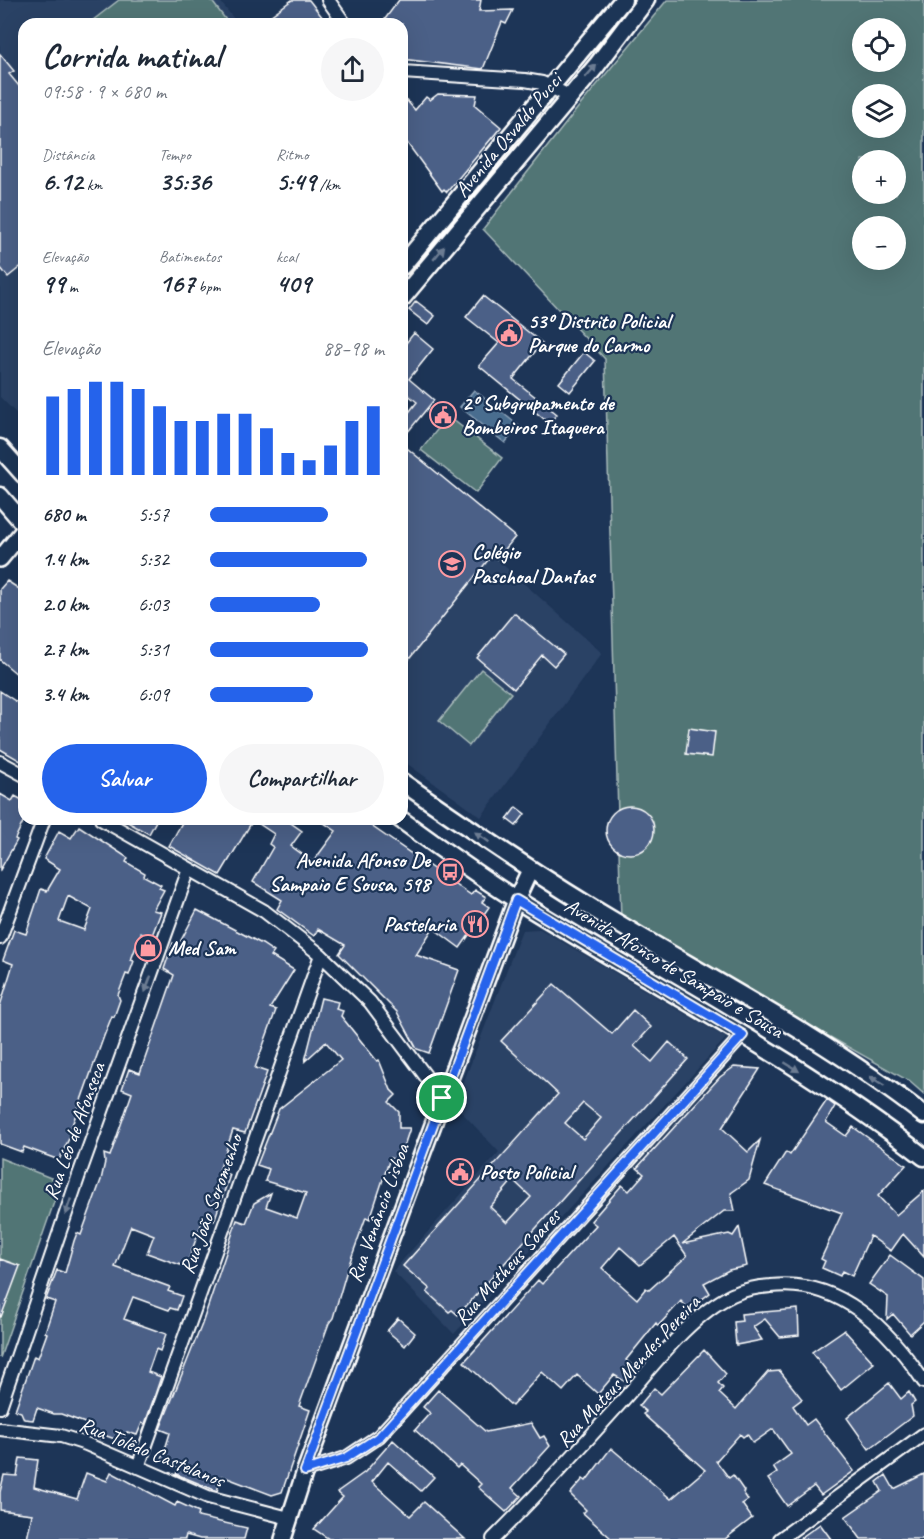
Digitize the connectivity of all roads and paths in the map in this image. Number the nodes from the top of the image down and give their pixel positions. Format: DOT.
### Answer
graph roads {
  1 [pos="328,0"];
  2 [pos="623,0"];
  3 [pos="646,0"];
  4 [pos="341,18"];
  5 [pos="408,72"];
  6 [pos="552,87"];
  7 [pos="569,96"];
  8 [pos="408,259"];
  9 [pos="408,291"];
  10 [pos="0,448"];
  11 [pos="18,468"];
  12 [pos="0,496"];
  13 [pos="18,517"];
  14 [pos="18,537"];
  15 [pos="0,559"];
  16 [pos="0,762"];
  17 [pos="18,772"];
  18 [pos="408,786"];
  19 [pos="42,825"];
  20 [pos="112,825"];
  21 [pos="408,825"];
  22 [pos="189,869"];
  23 [pos="530,870"];
  24 [pos="516,900"];
  25 [pos="0,938"];
  26 [pos="321,955"];
  27 [pos="743,1035"];
  28 [pos="442,1098"];
  29 [pos="924,1115"];
  30 [pos="924,1157"];
  31 [pos="924,1382"];
  32 [pos="0,1407"];
  33 [pos="0,1429"];
  34 [pos="924,1434"];
  35 [pos="138,1467"];
  36 [pos="305,1471"];
  37 [pos="288,1518"];
  38 [pos="283,1539"];
  39 [pos="493,1539"];
  40 [pos="780,1539"];
  1 -- 4 [label="street"];
  2 -- 6 [label="main road, Avenida Osvaldo Pucci"];
  7 -- 3 [label="main road, Avenida Osvaldo Pucci, one-way"];
  5 -- 6 [label="street"];
  6 -- 7 [label="street"];
  6 -- 8 [label="main road, Avenida Osvaldo Pucci"];
  9 -- 7 [label="main road, Avenida Osvaldo Pucci, one-way"];
  10 -- 11 [label="main road"];
  12 -- 13 [label="main road"];
  14 -- 15 [label="street"];
  16 -- 17 [label="street"];
  23 -- 18 [label="main road, Avenida Afonso de Sampaio e Sousa, one-way"];
  19 -- 25 [label="street"];
  20 -- 22 [label="street"];
  21 -- 24 [label="main road, Avenida Afonso de Sampaio e Sousa"];
  22 -- 26 [label="street"];
  22 -- 32 [label="street, Rua Léo de Afonseca, one-way"];
  23 -- 24 [label="street, Rua Venâncio Lisboa"];
  29 -- 23 [label="main road, Avenida Afonso de Sampaio e Sousa, one-way"];
  24 -- 27 [label="main road, Avenida Afonso de Sampaio e Sousa"];
  24 -- 28 [label="street, Rua Venâncio Lisboa"];
  26 -- 28 [label="street"];
  26 -- 35 [label="street, Rua João Soromenho"];
  27 -- 30 [label="main road, Avenida Afonso de Sampaio e Sousa, one-way"];
  27 -- 36 [label="street, Rua Matheus Soares"];
  28 -- 36 [label="street, Rua Venâncio Lisboa"];
  31 -- 39 [label="street, Rua Mateus Mendes Pereira"];
  33 -- 35 [label="street, Rua Tolêdo Castelanos"];
  34 -- 40 [label="street"];
  35 -- 37 [label="street, Rua Tolêdo Castelanos"];
  36 -- 37 [label="street, Rua Venâncio Lisboa"];
  37 -- 38 [label="street, Rua Venâncio Lisboa"];
}
